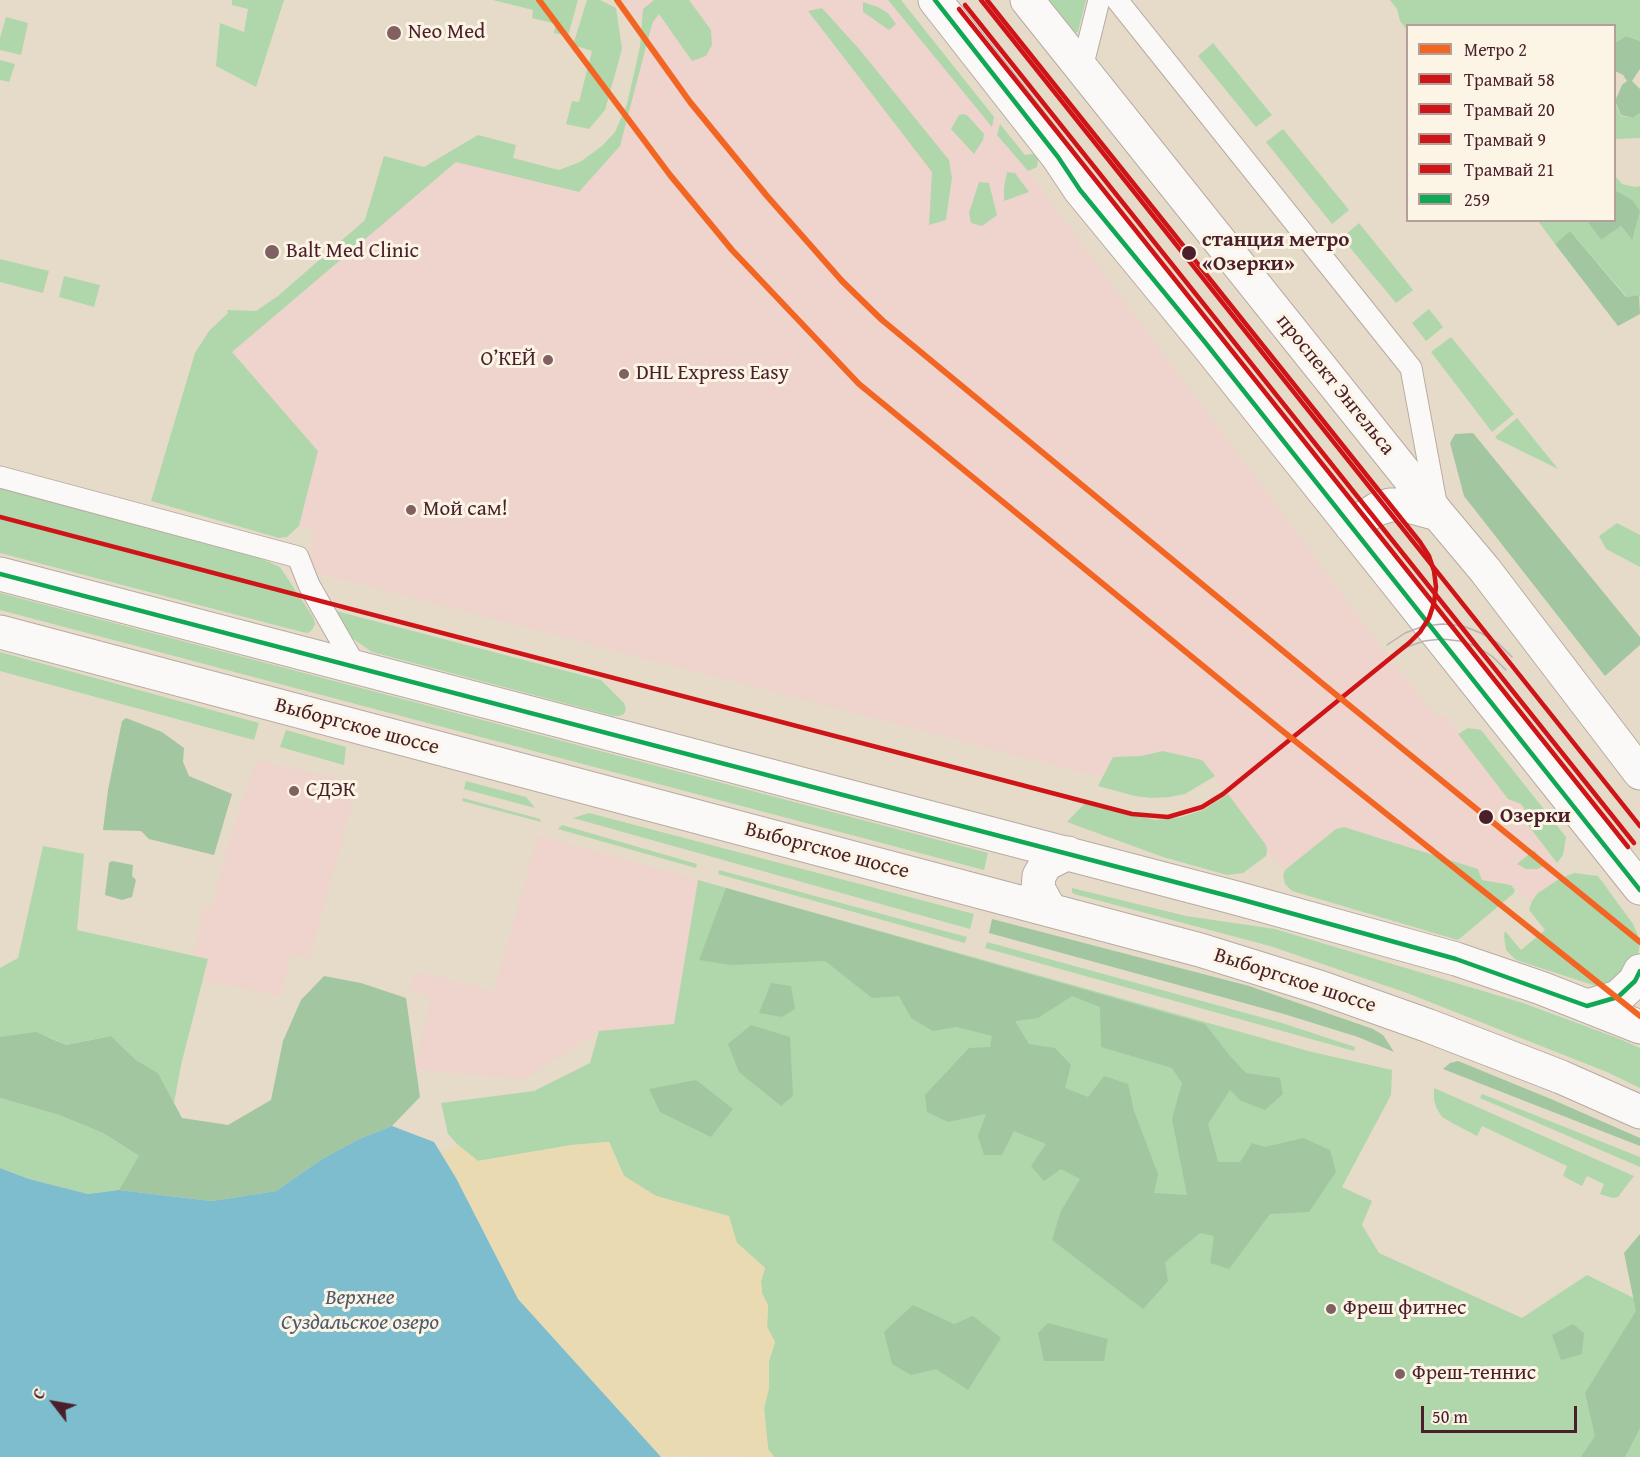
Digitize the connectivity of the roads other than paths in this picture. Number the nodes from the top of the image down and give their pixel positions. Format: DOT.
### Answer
graph roads {
  1 [pos="935,0"];
  2 [pos="1027,0"];
  3 [pos="1099,0"];
  4 [pos="1117,0"];
  5 [pos="1082,69"];
  6 [pos="0,477"];
  7 [pos="1438,514"];
  8 [pos="1351,526"];
  9 [pos="0,574"];
  10 [pos="0,632"];
  11 [pos="356,667"];
  12 [pos="1640,773"];
  13 [pos="1068,853"];
  14 [pos="1640,888"];
  15 [pos="1050,910"];
  16 [pos="1640,971"];
  17 [pos="1587,1006"];
  18 [pos="1640,1027"];
  19 [pos="1640,1112"];
  1 -- 8 [label="main road"];
  2 -- 5 [label="main road, проспект Энгельса"];
  3 -- 5 [label="street"];
  4 -- 7 [label="street"];
  5 -- 7 [label="main road, проспект Энгельса"];
  6 -- 11 [label="street"];
  7 -- 8 [label="main road"];
  7 -- 12 [label="main road, проспект Энгельса"];
  8 -- 14 [label="main road"];
  9 -- 11 [label="main road"];
  10 -- 15 [label="main road, Выборгское шоссе"];
  11 -- 13 [label="main road"];
  13 -- 15 [label="main road"];
  13 -- 17 [label="main road"];
  15 -- 19 [label="main road, Выборгское шоссе"];
  16 -- 17 [label="main road"];
  17 -- 18 [label="main road"];
}
